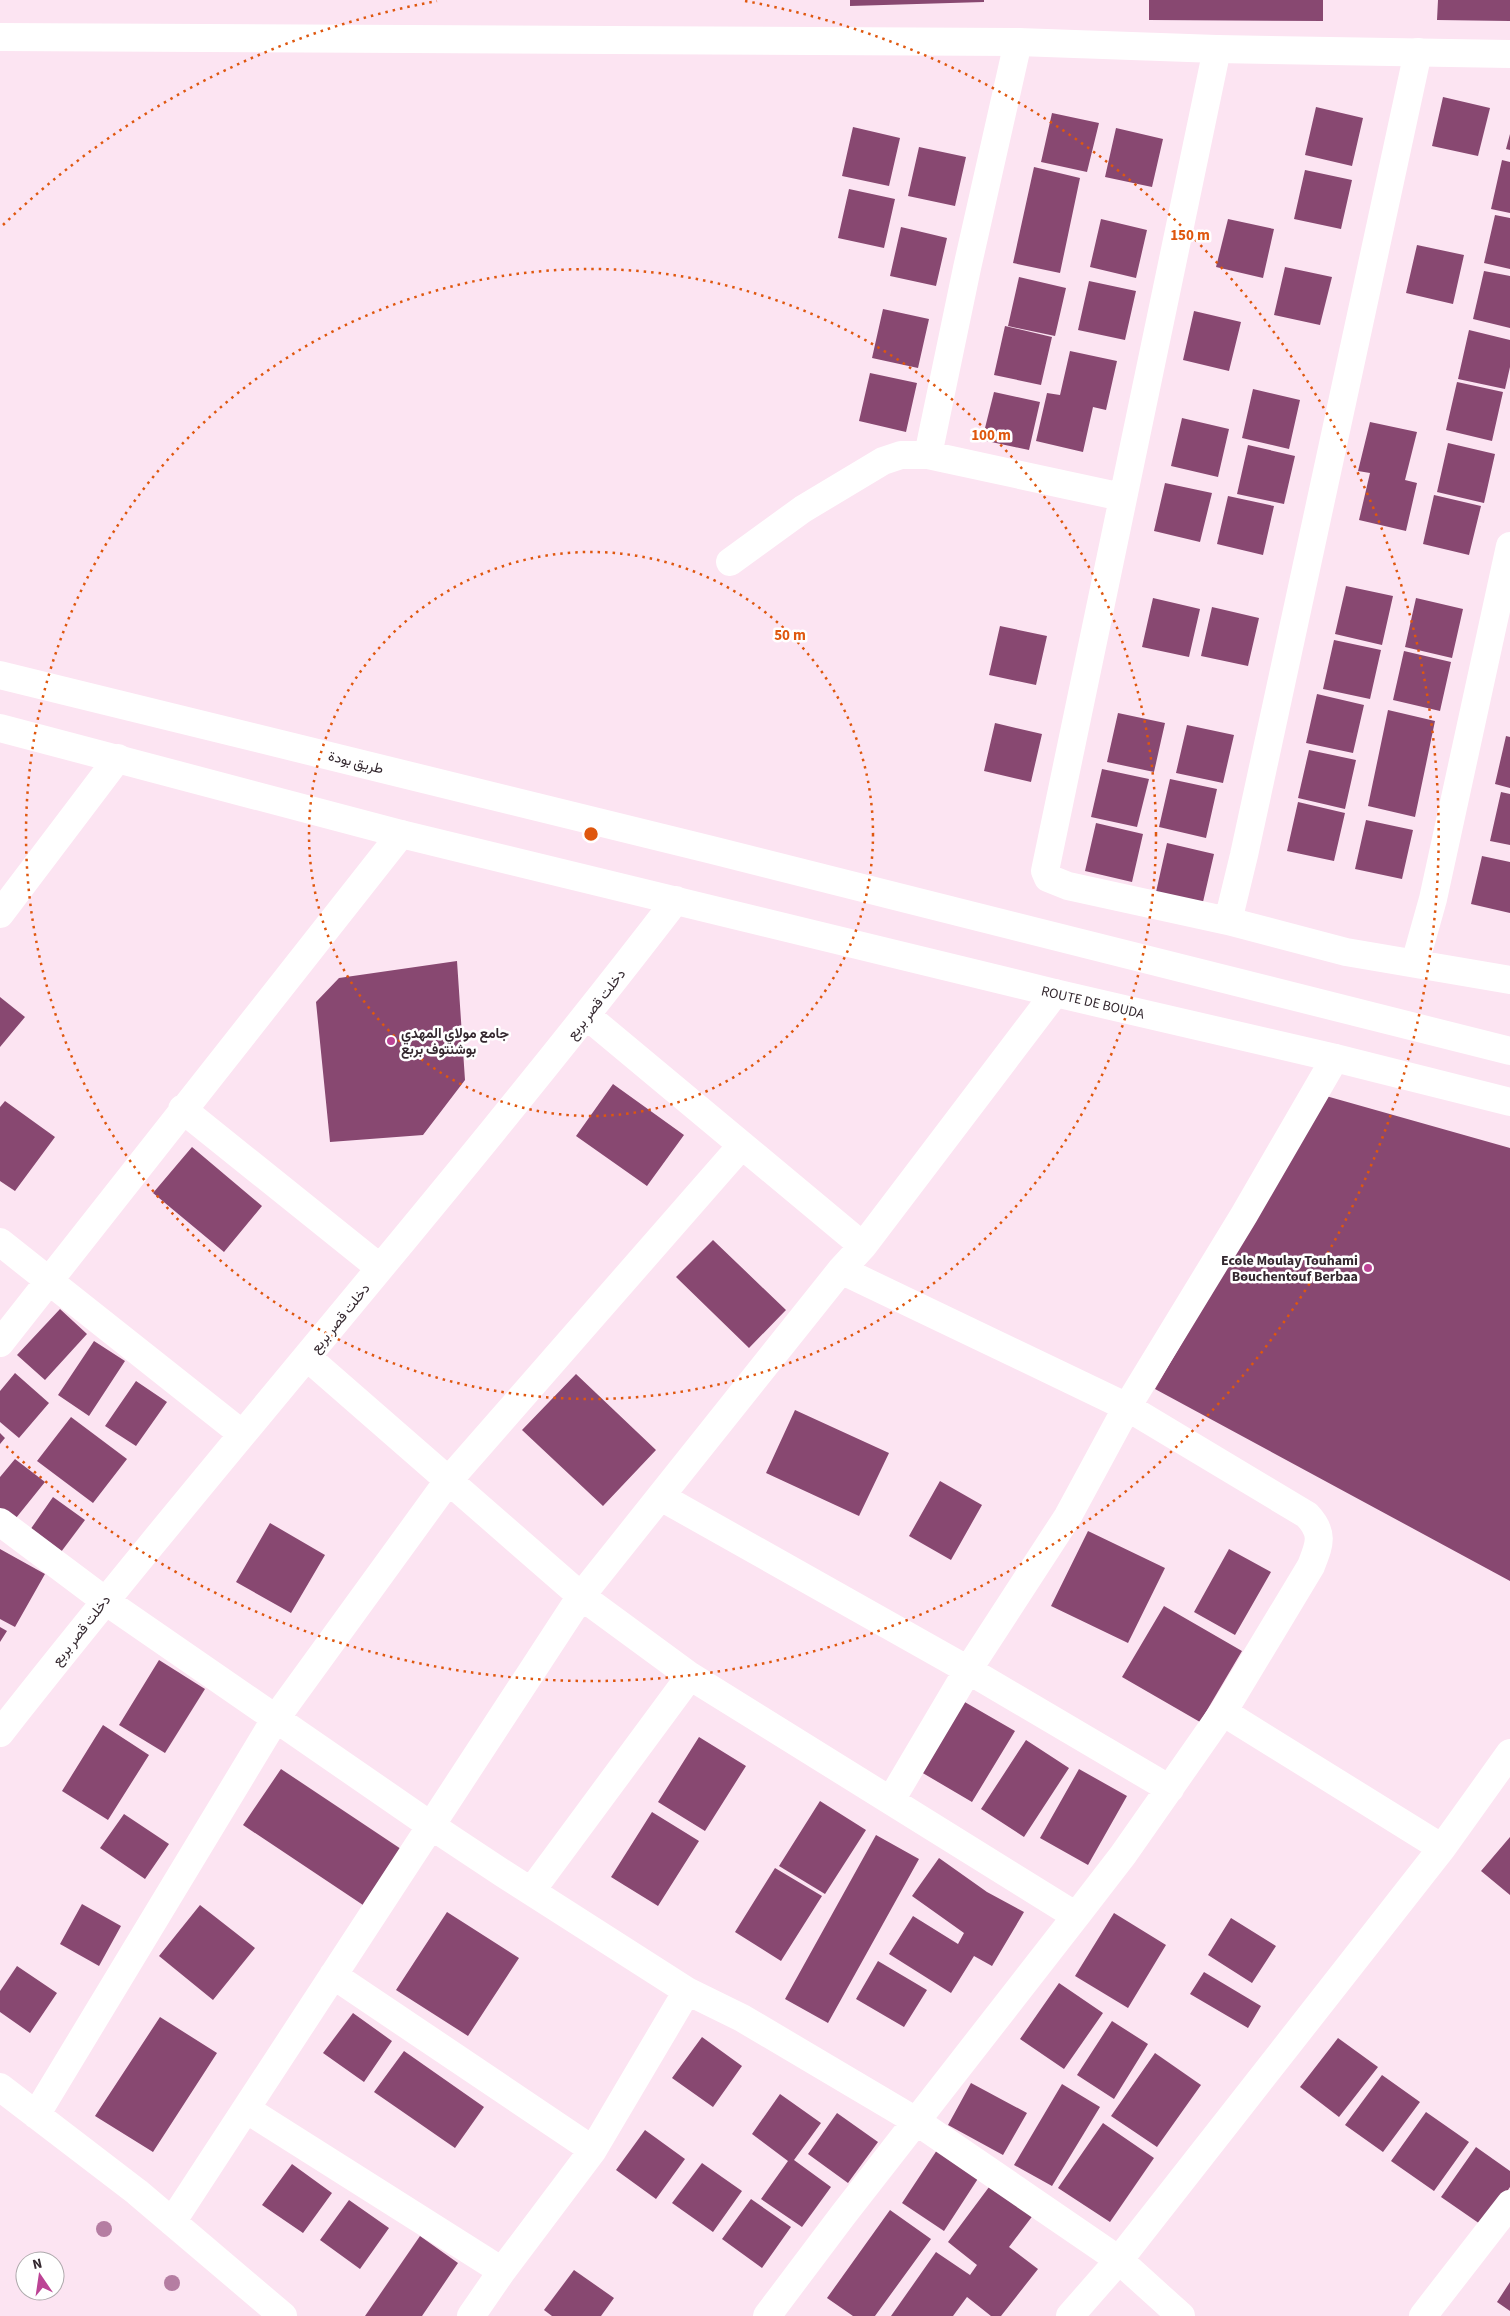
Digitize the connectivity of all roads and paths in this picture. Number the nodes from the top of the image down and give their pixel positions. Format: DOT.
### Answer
graph roads {
  1 [pos="0,37"];
  2 [pos="1018,42"];
  3 [pos="1217,49"];
  4 [pos="1418,52"];
  5 [pos="1510,54"];
  6 [pos="928,455"];
  7 [pos="1122,497"];
  8 [pos="1510,546"];
  9 [pos="730,562"];
  10 [pos="0,675"];
  11 [pos="0,728"];
  12 [pos="118,758"];
  13 [pos="400,834"];
  14 [pos="676,900"];
  15 [pos="0,914"];
  16 [pos="1228,921"];
  17 [pos="1415,964"];
  18 [pos="1510,980"];
  19 [pos="1055,993"];
  20 [pos="587,1016"];
  21 [pos="1510,1051"];
  22 [pos="1335,1058"];
  23 [pos="1510,1102"];
  24 [pos="182,1109"];
  25 [pos="742,1145"];
  26 [pos="0,1242"];
  27 [pos="863,1246"];
  28 [pos="380,1268"];
  29 [pos="841,1270"];
  30 [pos="49,1281"];
  31 [pos="0,1343"];
  32 [pos="307,1357"];
  33 [pos="1128,1407"];
  34 [pos="241,1434"];
  35 [pos="448,1481"];
  36 [pos="661,1497"];
  37 [pos="0,1522"];
  38 [pos="580,1596"];
  39 [pos="104,1600"];
  40 [pos="968,1670"];
  41 [pos="690,1676"];
  42 [pos="1223,1712"];
  43 [pos="276,1718"];
  44 [pos="0,1733"];
  45 [pos="1510,1754"];
  46 [pos="1170,1789"];
  47 [pos="891,1800"];
  48 [pos="430,1825"];
  49 [pos="1442,1848"];
  50 [pos="532,1890"];
  51 [pos="1076,1916"];
  52 [pos="332,1975"];
  53 [pos="687,1991"];
  54 [pos="0,2087"];
  55 [pos="246,2109"];
  56 [pos="36,2114"];
  57 [pos="916,2121"];
  58 [pos="593,2150"];
  59 [pos="1510,2204"];
  60 [pos="172,2222"];
  61 [pos="1118,2260"];
  62 [pos="502,2271"];
  63 [pos="283,2316"];
  64 [pos="471,2316"];
  65 [pos="767,2316"];
  66 [pos="1070,2316"];
  67 [pos="1181,2316"];
  68 [pos="1423,2316"];
  1 -- 2 [label="street"];
  2 -- 3 [label="street"];
  2 -- 6 [label="street"];
  3 -- 4 [label="street"];
  3 -- 7 [label="street"];
  4 -- 5 [label="street"];
  4 -- 16 [label="street"];
  6 -- 7 [label="street"];
  6 -- 9 [label="street"];
  7 -- 16 [label="street"];
  8 -- 17 [label="street"];
  10 -- 21 [label="street, طريق بودة"];
  11 -- 12 [label="street"];
  12 -- 13 [label="street"];
  12 -- 15 [label="street"];
  13 -- 14 [label="street"];
  13 -- 24 [label="street"];
  14 -- 19 [label="street, ROUTE DE BOUDA"];
  14 -- 20 [label="street, دخلت قصر بربع"];
  16 -- 17 [label="street"];
  17 -- 18 [label="street"];
  19 -- 22 [label="street, ROUTE DE BOUDA"];
  19 -- 27 [label="street"];
  20 -- 25 [label="street"];
  20 -- 28 [label="street, دخلت قصر بربع"];
  22 -- 23 [label="street, ROUTE DE BOUDA"];
  22 -- 33 [label="street"];
  24 -- 28 [label="street"];
  24 -- 30 [label="street"];
  25 -- 27 [label="street"];
  25 -- 35 [label="street"];
  26 -- 30 [label="street"];
  27 -- 29 [label="street"];
  28 -- 32 [label="street, دخلت قصر بربع"];
  29 -- 33 [label="street"];
  29 -- 36 [label="street"];
  30 -- 31 [label="street"];
  30 -- 34 [label="street"];
  32 -- 34 [label="street, دخلت قصر بربع"];
  32 -- 35 [label="street"];
  33 -- 40 [label="street"];
  33 -- 42 [label="street"];
  34 -- 39 [label="street, دخلت قصر بربع"];
  35 -- 38 [label="street"];
  35 -- 43 [label="street"];
  36 -- 38 [label="street"];
  36 -- 40 [label="street"];
  37 -- 39 [label="street"];
  38 -- 41 [label="street"];
  38 -- 48 [label="street"];
  39 -- 43 [label="street"];
  39 -- 44 [label="street, دخلت قصر بربع"];
  40 -- 46 [label="street"];
  40 -- 47 [label="street"];
  41 -- 47 [label="street"];
  41 -- 50 [label="street"];
  42 -- 46 [label="street"];
  42 -- 49 [label="street"];
  43 -- 48 [label="street"];
  43 -- 56 [label="street"];
  45 -- 49 [label="street"];
  46 -- 51 [label="street"];
  47 -- 51 [label="street"];
  48 -- 50 [label="street"];
  48 -- 52 [label="street"];
  49 -- 61 [label="street"];
  50 -- 53 [label="street"];
  51 -- 57 [label="street"];
  52 -- 55 [label="street"];
  52 -- 58 [label="street"];
  53 -- 57 [label="street"];
  53 -- 58 [label="street"];
  54 -- 56 [label="street"];
  55 -- 60 [label="street"];
  55 -- 62 [label="street"];
  56 -- 60 [label="street"];
  57 -- 61 [label="street"];
  57 -- 65 [label="street"];
  58 -- 62 [label="street"];
  59 -- 68 [label="street"];
  60 -- 63 [label="street"];
  61 -- 66 [label="street"];
  61 -- 67 [label="street"];
  62 -- 64 [label="street"];
}
